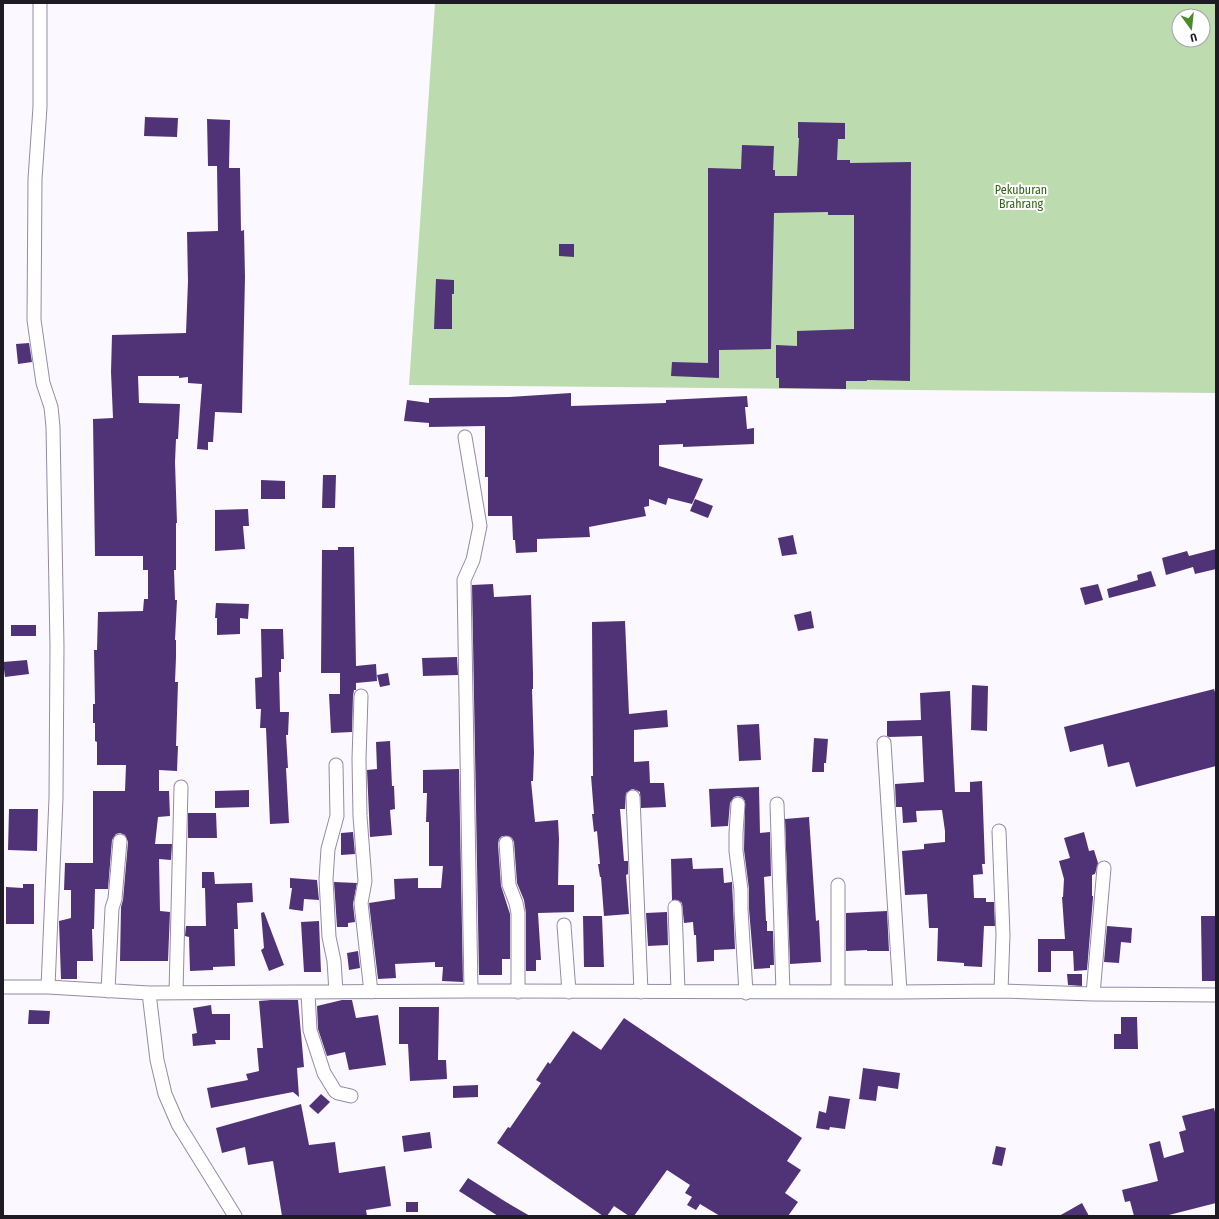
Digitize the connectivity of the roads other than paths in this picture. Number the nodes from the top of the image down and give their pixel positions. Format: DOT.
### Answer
graph roads {
  1 [pos="40,3"];
  2 [pos="465,437"];
  3 [pos="361,696"];
  4 [pos="884,743"];
  5 [pos="336,766"];
  6 [pos="181,787"];
  7 [pos="633,797"];
  8 [pos="738,804"];
  9 [pos="777,804"];
  10 [pos="999,831"];
  11 [pos="120,840"];
  12 [pos="506,842"];
  13 [pos="1104,868"];
  14 [pos="838,885"];
  15 [pos="674,907"];
  16 [pos="564,926"];
  17 [pos="3,987"];
  18 [pos="48,987"];
  19 [pos="108,991"];
  20 [pos="471,991"];
  21 [pos="678,991"];
  22 [pos="1001,991"];
  23 [pos="336,992"];
  24 [pos="371,992"];
  25 [pos="518,992"];
  26 [pos="569,992"];
  27 [pos="641,992"];
  28 [pos="783,992"];
  29 [pos="838,992"];
  30 [pos="900,992"];
  31 [pos="149,993"];
  32 [pos="176,993"];
  33 [pos="308,993"];
  34 [pos="746,993"];
  35 [pos="1093,994"];
  36 [pos="1216,995"];
  37 [pos="351,1096"];
  38 [pos="235,1216"];
  1 -- 18 [label="street"];
  2 -- 20 [label="street"];
  3 -- 24 [label="street"];
  4 -- 30 [label="street"];
  5 -- 23 [label="street"];
  6 -- 32 [label="street"];
  7 -- 27 [label="street"];
  8 -- 34 [label="street"];
  9 -- 28 [label="street"];
  10 -- 22 [label="street"];
  11 -- 19 [label="street"];
  12 -- 25 [label="street"];
  13 -- 35 [label="street"];
  14 -- 29 [label="street"];
  15 -- 21 [label="street"];
  16 -- 26 [label="street"];
  17 -- 18 [label="street"];
  18 -- 19 [label="street"];
  19 -- 31 [label="street"];
  20 -- 24 [label="street"];
  20 -- 25 [label="street"];
  21 -- 27 [label="street"];
  21 -- 34 [label="street"];
  22 -- 30 [label="street"];
  22 -- 35 [label="street"];
  23 -- 24 [label="street"];
  23 -- 33 [label="street"];
  25 -- 26 [label="street"];
  26 -- 27 [label="street"];
  28 -- 29 [label="street"];
  28 -- 34 [label="street"];
  29 -- 30 [label="street"];
  31 -- 32 [label="street"];
  31 -- 38 [label="street"];
  32 -- 33 [label="street"];
  33 -- 37 [label="street"];
  35 -- 36 [label="street"];
}
